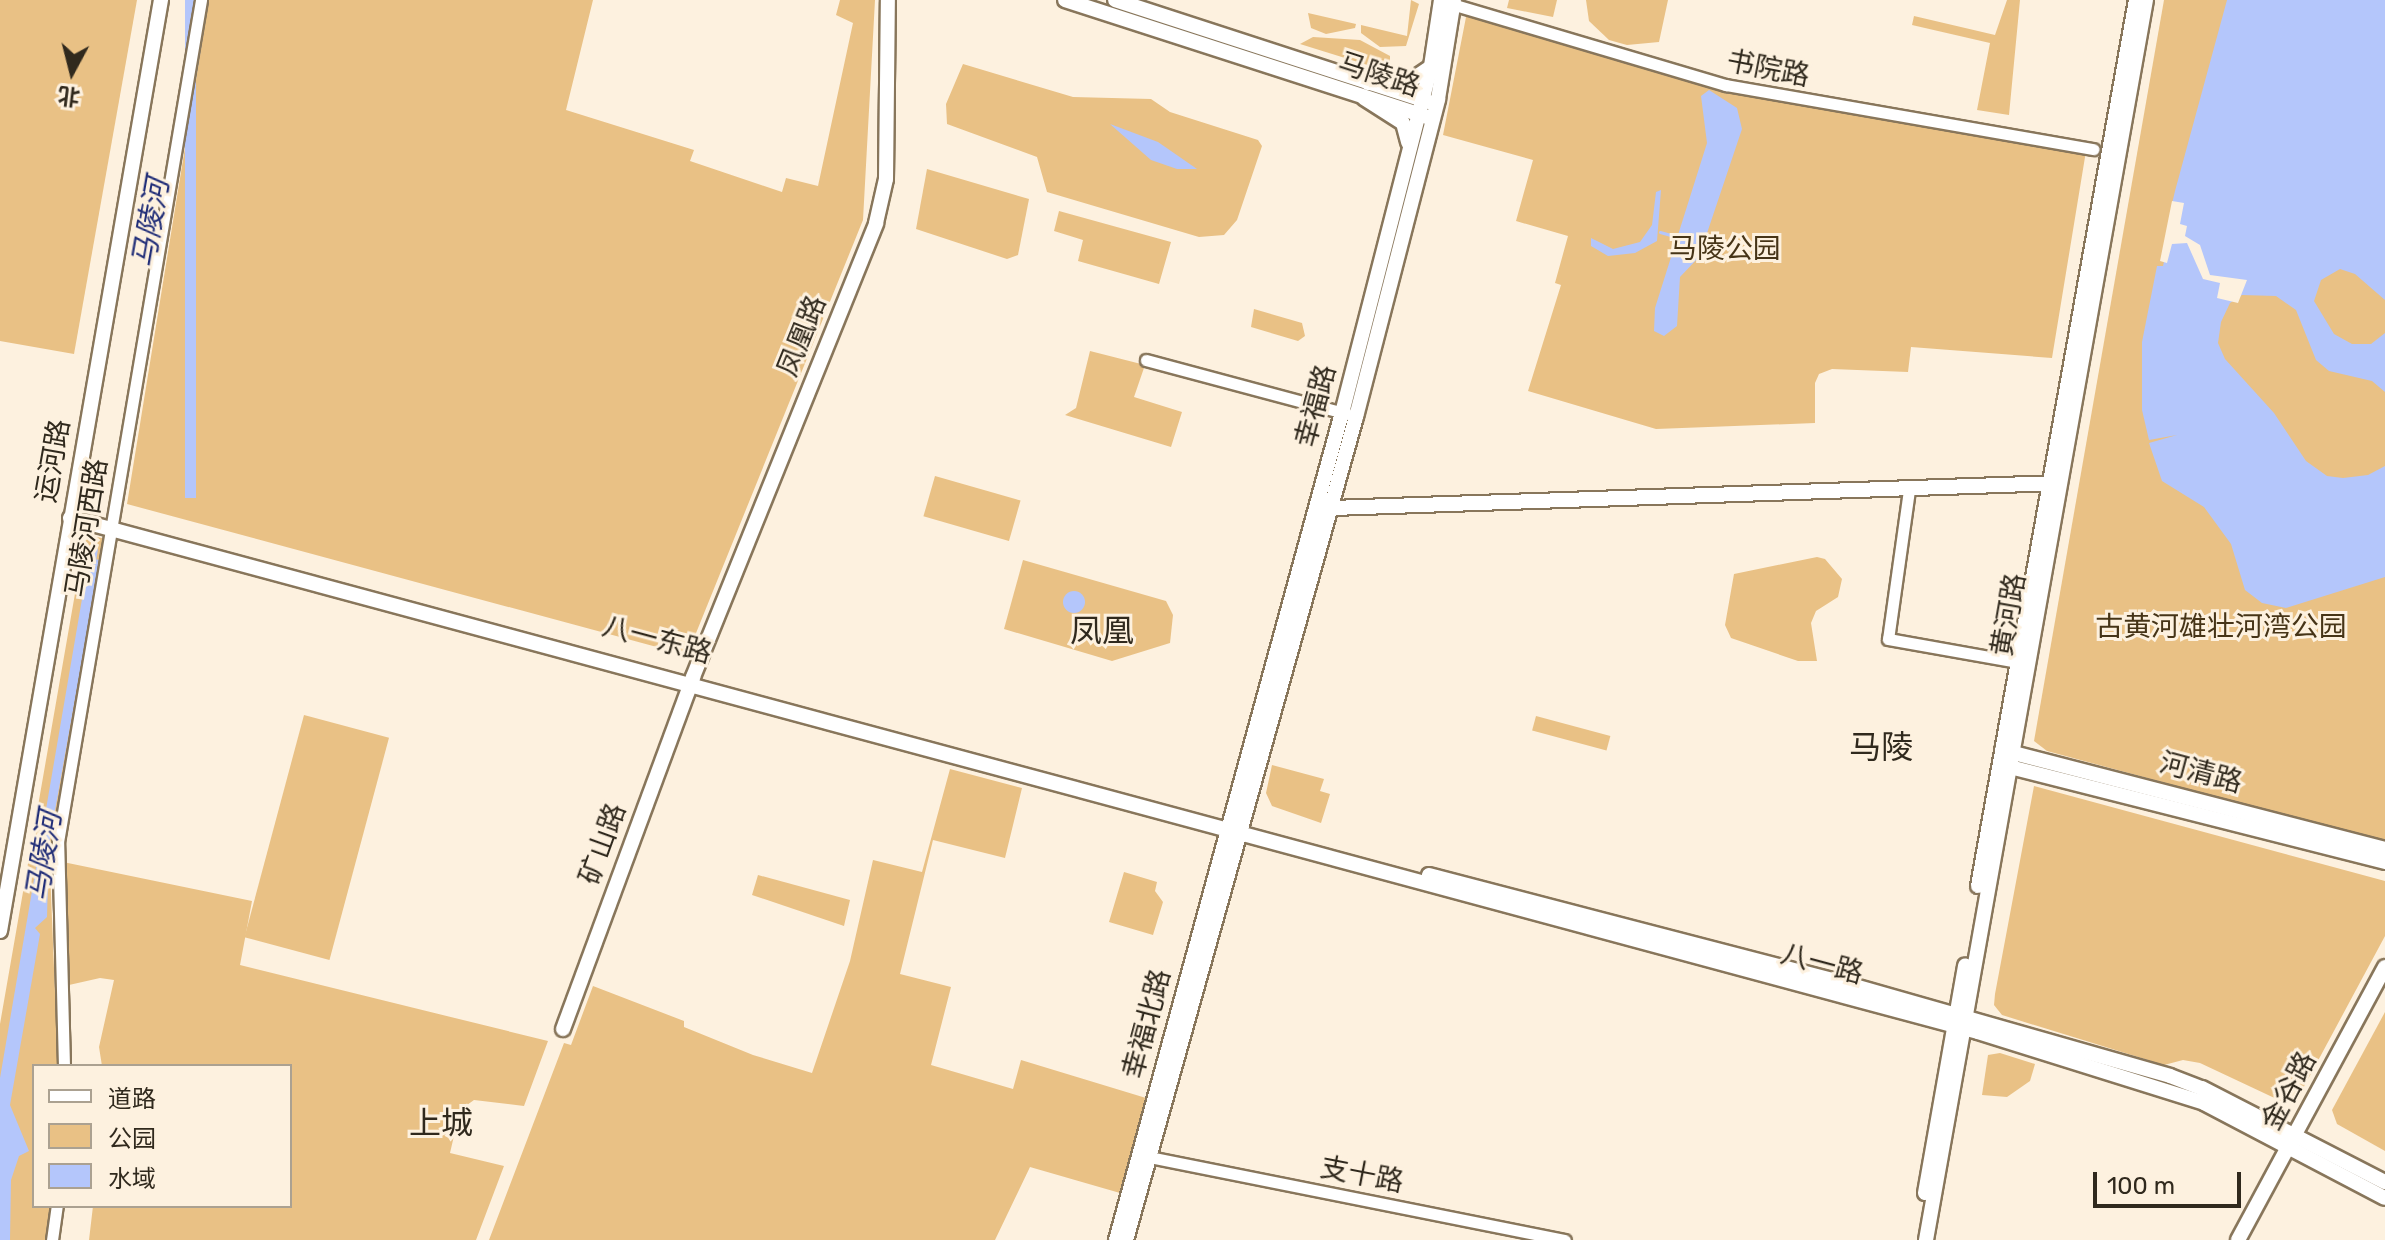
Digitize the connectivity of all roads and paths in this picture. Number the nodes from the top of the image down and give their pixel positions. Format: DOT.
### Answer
graph roads {
  1 [pos="161,0"];
  2 [pos="201,0"];
  3 [pos="888,0"];
  4 [pos="1065,0"];
  5 [pos="1115,0"];
  6 [pos="2136,0"];
  7 [pos="2146,0"];
  8 [pos="1447,1"];
  9 [pos="1482,6"];
  10 [pos="1431,66"];
  11 [pos="1368,83"];
  12 [pos="1364,98"];
  13 [pos="1427,110"];
  14 [pos="2093,149"];
  15 [pos="1407,157"];
  16 [pos="1146,360"];
  17 [pos="1349,415"];
  18 [pos="2053,483"];
  19 [pos="1909,490"];
  20 [pos="1332,508"];
  21 [pos="71,514"];
  22 [pos="113,524"];
  23 [pos="2017,662"];
  24 [pos="692,682"];
  25 [pos="2008,756"];
  26 [pos="1234,828"];
  27 [pos="2385,849"];
  28 [pos="2385,862"];
  29 [pos="0,931"];
  30 [pos="2385,967"];
  31 [pos="1959,1021"];
  32 [pos="563,1029"];
  33 [pos="64,1064"];
  34 [pos="2292,1140"];
  35 [pos="1149,1157"];
  36 [pos="2385,1182"];
  37 [pos="2385,1198"];
  38 [pos="57,1208"];
  39 [pos="52,1240"];
  40 [pos="1116,1240"];
  41 [pos="1126,1240"];
  42 [pos="1565,1240"];
  43 [pos="1917,1240"];
  44 [pos="1926,1240"];
  45 [pos="2238,1240"];
  1 -- 21 [label="main road, 运河路"];
  2 -- 22 [label="street, 马陵河西路"];
  3 -- 24 [label="main road, 凤凰路"];
  4 -- 12 [label="main road, 马陵路"];
  5 -- 11 [label="main road, 马陵路"];
  6 -- 18 [label="main road, 黄河路"];
  7 -- 18 [label="main road, 黄河路"];
  8 -- 9 [label="street, 书院路"];
  8 -- 10 [label="main road, 幸福路"];
  8 -- 13 [label="main road, 幸福路"];
  9 -- 14 [label="street, 书院路"];
  10 -- 11 [label="main road"];
  10 -- 13 [label="main road, 幸福路"];
  11 -- 13 [label="main road, 马陵路"];
  12 -- 13 [label="main road, 马陵路"];
  12 -- 15 [label="main road"];
  13 -- 15 [label="main road, 幸福路"];
  13 -- 17 [label="main road, 幸福路"];
  15 -- 17 [label="main road, 幸福路"];
  16 -- 17 [label="street"];
  17 -- 20 [label="main road, 幸福路"];
  17 -- 26 [label="main road, 幸福路"];
  18 -- 19 [label="main road"];
  18 -- 23 [label="main road, 黄河路"];
  18 -- 25 [label="main road, 黄河路"];
  19 -- 20 [label="main road"];
  19 -- 23 [label="street"];
  20 -- 26 [label="main road, 幸福路"];
  21 -- 22 [label="main road, 八一东路"];
  21 -- 29 [label="main road, 运河路"];
  22 -- 24 [label="main road, 八一东路"];
  22 -- 33 [label="street, 马陵河西路"];
  23 -- 25 [label="main road, 黄河路"];
  24 -- 26 [label="main road, 八一东路"];
  24 -- 32 [label="main road, 矿山路"];
  25 -- 27 [label="main road, 河清路"];
  25 -- 28 [label="main road, 河清路"];
  25 -- 31 [label="main road, 黄河路"];
  26 -- 31 [label="main road, 八一路"];
  26 -- 35 [label="main road, 幸福北路"];
  26 -- 40 [label="main road, 幸福北路"];
  30 -- 34 [label="main road, 金谷路"];
  31 -- 34 [label="main road, 八一路"];
  31 -- 43 [label="main road, 黄河路"];
  31 -- 44 [label="main road, 黄河路"];
  34 -- 36 [label="main road, 八一路"];
  34 -- 37 [label="main road, 八一路"];
  34 -- 45 [label="main road, 金谷路"];
  35 -- 41 [label="main road, 幸福北路"];
  35 -- 42 [label="street, 支十路"];
  38 -- 39 [label="street"];
}
